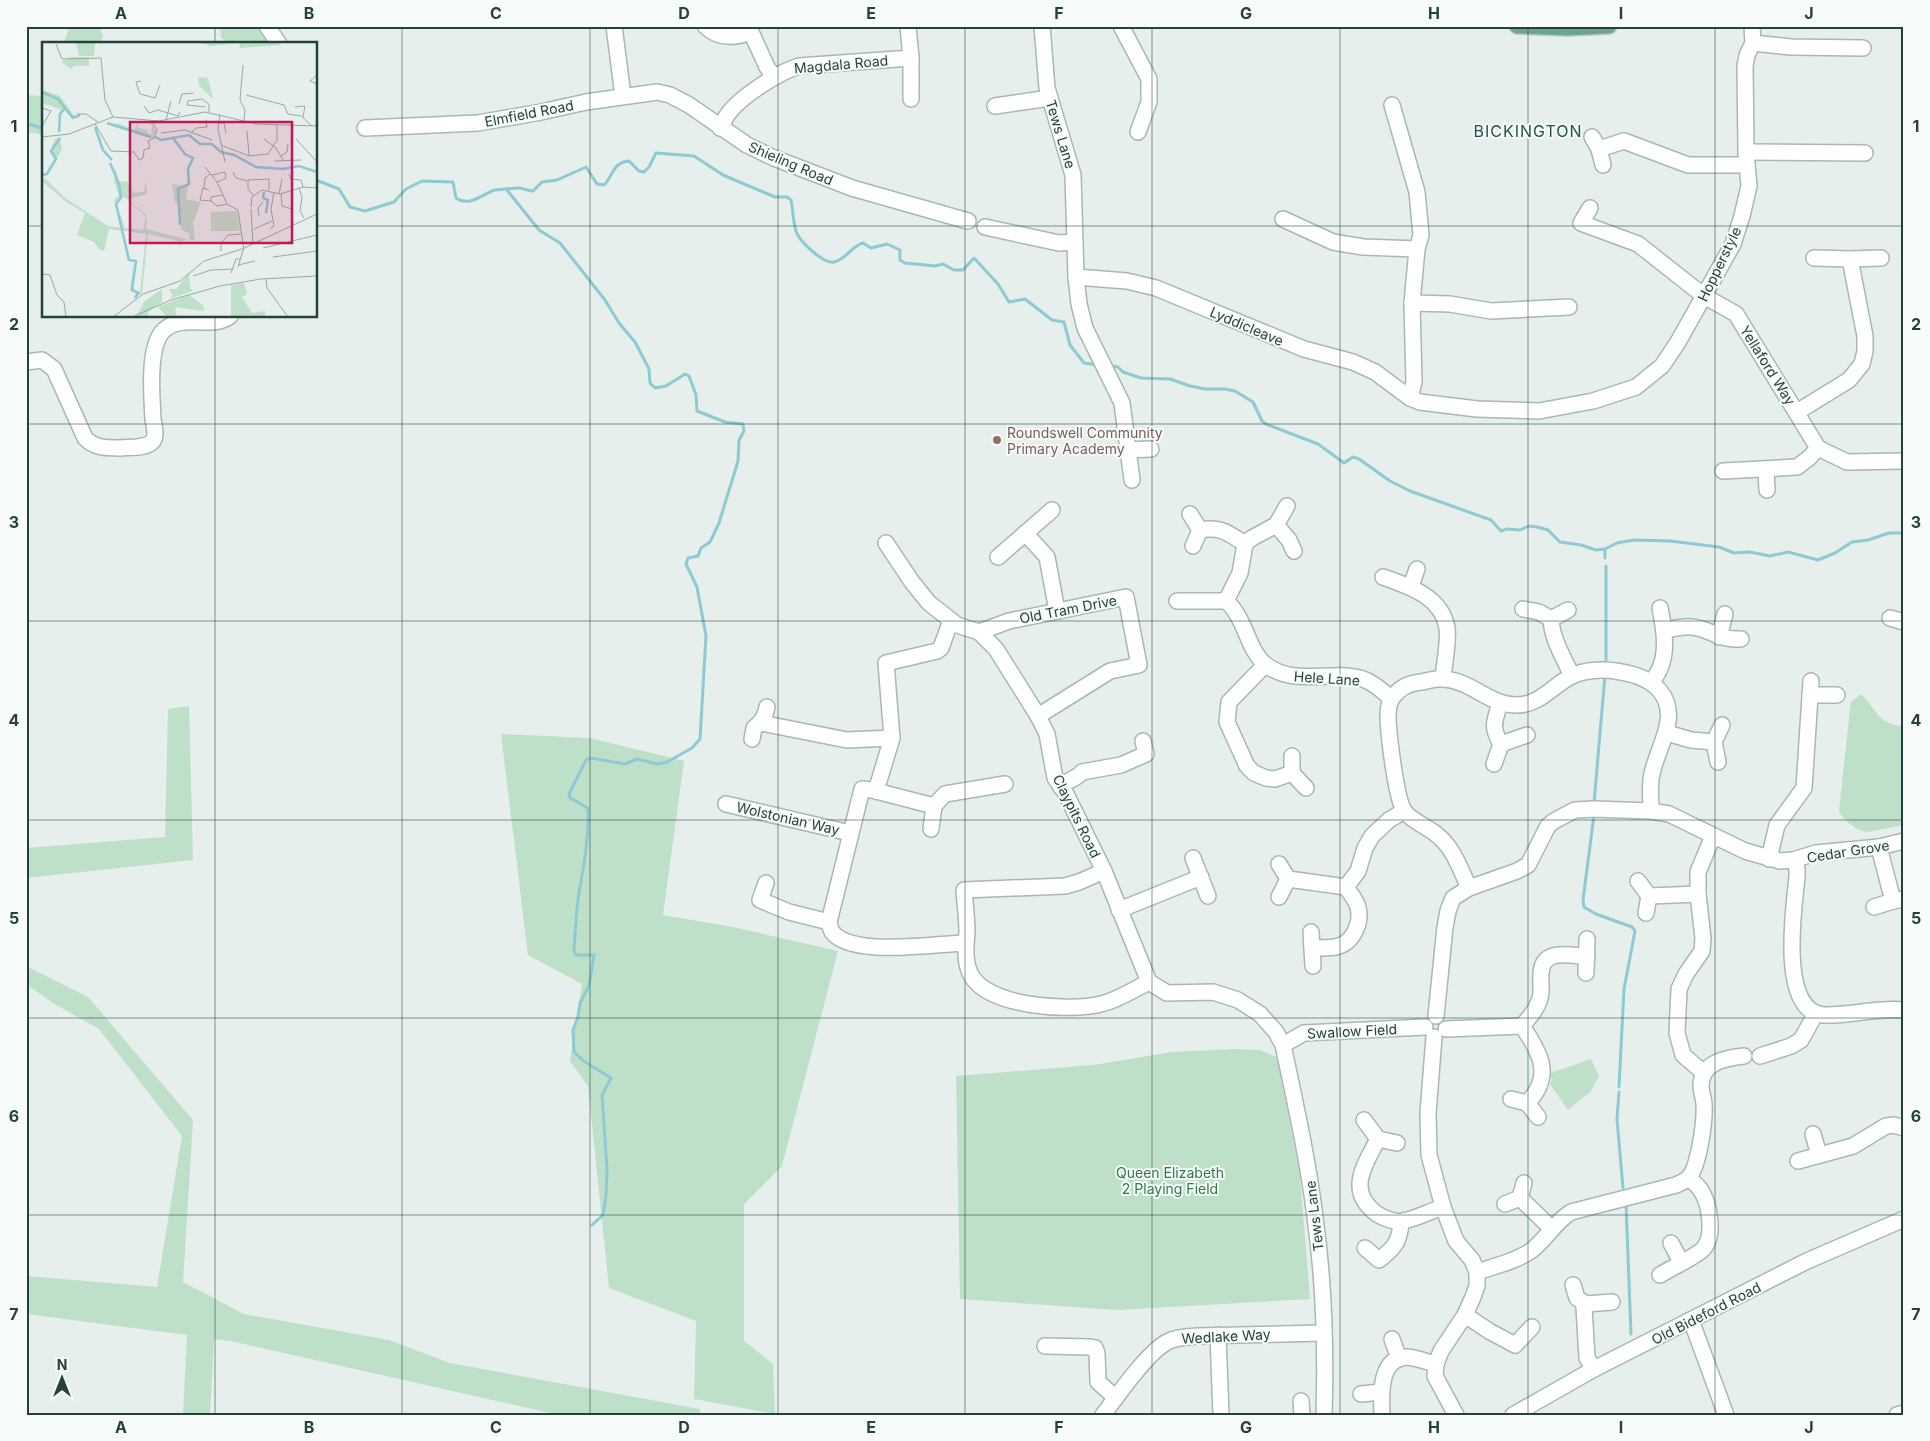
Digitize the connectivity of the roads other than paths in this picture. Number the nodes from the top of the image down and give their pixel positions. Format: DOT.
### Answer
graph roads {
  1 [pos="267,26"];
  2 [pos="614,26"];
  3 [pos="705,26"];
  4 [pos="908,26"];
  5 [pos="1042,26"];
  6 [pos="1121,26"];
  7 [pos="1516,26"];
  8 [pos="1609,26"];
  9 [pos="1752,26"];
  10 [pos="750,29"];
  11 [pos="278,42"];
  12 [pos="1753,43"];
  13 [pos="1863,48"];
  14 [pos="911,58"];
  15 [pos="774,77"];
  16 [pos="623,96"];
  17 [pos="1050,98"];
  18 [pos="911,99"];
  19 [pos="1392,105"];
  20 [pos="995,106"];
  21 [pos="362,128"];
  22 [pos="720,128"];
  23 [pos="1138,132"];
  24 [pos="1865,153"];
  25 [pos="1747,158"];
  26 [pos="1603,165"];
  27 [pos="1590,208"];
  28 [pos="1283,219"];
  29 [pos="968,221"];
  30 [pos="985,227"];
  31 [pos="1075,242"];
  32 [pos="1417,249"];
  33 [pos="1814,258"];
  34 [pos="1881,258"];
  35 [pos="1850,259"];
  36 [pos="1076,277"];
  37 [pos="1704,296"];
  38 [pos="1412,303"];
  39 [pos="1569,307"];
  40 [pos="224,318"];
  41 [pos="1678,342"];
  42 [pos="26,362"];
  43 [pos="1410,398"];
  44 [pos="1797,412"];
  45 [pos="1818,448"];
  46 [pos="1152,449"];
  47 [pos="1127,450"];
  48 [pos="1904,461"];
  49 [pos="1766,469"];
  50 [pos="1723,471"];
  51 [pos="1132,480"];
  52 [pos="1767,490"];
  53 [pos="1288,506"];
  54 [pos="1052,510"];
  55 [pos="1190,514"];
  56 [pos="1276,525"];
  57 [pos="1200,530"];
  58 [pos="1025,533"];
  59 [pos="886,543"];
  60 [pos="1246,544"];
  61 [pos="1192,546"];
  62 [pos="1294,551"];
  63 [pos="998,557"];
  64 [pos="1417,569"];
  65 [pos="1383,577"];
  66 [pos="1411,586"];
  67 [pos="1226,600"];
  68 [pos="1177,601"];
  69 [pos="1660,608"];
  70 [pos="1523,609"];
  71 [pos="1568,610"];
  72 [pos="1058,611"];
  73 [pos="1725,614"];
  74 [pos="1551,619"];
  75 [pos="951,620"];
  76 [pos="1664,630"];
  77 [pos="979,632"];
  78 [pos="1719,637"];
  79 [pos="1741,639"];
  80 [pos="1265,665"];
  81 [pos="1572,676"];
  82 [pos="1443,679"];
  83 [pos="1651,682"];
  84 [pos="1837,695"];
  85 [pos="1392,699"];
  86 [pos="1500,704"];
  87 [pos="767,707"];
  88 [pos="1038,716"];
  89 [pos="761,723"];
  90 [pos="1722,725"];
  91 [pos="1667,733"];
  92 [pos="1527,735"];
  93 [pos="892,738"];
  94 [pos="752,739"];
  95 [pos="1143,741"];
  96 [pos="1714,742"];
  97 [pos="1501,744"];
  98 [pos="1292,756"];
  99 [pos="1718,762"];
  100 [pos="1494,764"];
  101 [pos="1292,773"];
  102 [pos="1005,784"];
  103 [pos="1060,786"];
  104 [pos="1306,788"];
  105 [pos="876,791"];
  106 [pos="726,804"];
  107 [pos="934,806"];
  108 [pos="1404,811"];
  109 [pos="1651,811"];
  110 [pos="931,829"];
  111 [pos="850,833"];
  112 [pos="1713,836"];
  113 [pos="1904,841"];
  114 [pos="1879,847"];
  115 [pos="1193,858"];
  116 [pos="1769,859"];
  117 [pos="1793,860"];
  118 [pos="1279,864"];
  119 [pos="1104,871"];
  120 [pos="1200,877"];
  121 [pos="1288,879"];
  122 [pos="1638,881"];
  123 [pos="766,882"];
  124 [pos="1346,887"];
  125 [pos="1469,888"];
  126 [pos="1698,894"];
  127 [pos="1208,896"];
  128 [pos="1648,896"];
  129 [pos="1279,897"];
  130 [pos="1898,900"];
  131 [pos="1874,907"];
  132 [pos="1119,910"];
  133 [pos="1646,913"];
  134 [pos="829,922"];
  135 [pos="1311,932"];
  136 [pos="1587,939"];
  137 [pos="965,943"];
  138 [pos="1312,948"];
  139 [pos="1587,957"];
  140 [pos="1313,966"];
  141 [pos="1586,973"];
  142 [pos="1149,982"];
  143 [pos="1904,1010"];
  144 [pos="1816,1013"];
  145 [pos="1522,1026"];
  146 [pos="1435,1031"];
  147 [pos="1283,1045"];
  148 [pos="1744,1056"];
  149 [pos="1760,1056"];
  150 [pos="1704,1073"];
  151 [pos="1511,1099"];
  152 [pos="1527,1102"];
  153 [pos="1538,1117"];
  154 [pos="1364,1120"];
  155 [pos="1904,1128"];
  156 [pos="1813,1134"];
  157 [pos="1378,1139"];
  158 [pos="1397,1143"];
  159 [pos="1819,1155"];
  160 [pos="1798,1161"];
  161 [pos="1689,1178"];
  162 [pos="1524,1183"];
  163 [pos="1520,1198"];
  164 [pos="1506,1204"];
  165 [pos="1443,1207"];
  166 [pos="1904,1218"];
  167 [pos="1401,1222"];
  168 [pos="1552,1229"];
  169 [pos="1671,1243"];
  170 [pos="1365,1248"];
  171 [pos="1681,1262"];
  172 [pos="1477,1272"];
  173 [pos="1660,1274"];
  174 [pos="1573,1285"];
  175 [pos="1612,1302"];
  176 [pos="1586,1304"];
  177 [pos="1465,1315"];
  178 [pos="1691,1320"];
  179 [pos="1532,1327"];
  180 [pos="1323,1332"];
  181 [pos="1218,1336"];
  182 [pos="1392,1339"];
  183 [pos="1045,1346"];
  184 [pos="1399,1359"];
  185 [pos="1436,1364"];
  186 [pos="1594,1369"];
  187 [pos="1381,1392"];
  188 [pos="1361,1394"];
  189 [pos="1116,1398"];
  190 [pos="1904,1413"];
  191 [pos="1104,1415"];
  192 [pos="1221,1415"];
  193 [pos="1324,1415"];
  194 [pos="1382,1415"];
  195 [pos="1456,1415"];
  196 [pos="1513,1415"];
  197 [pos="1726,1415"];
  198 [pos="1897,1415"];
  1 -- 11 [label="street"];
  2 -- 16 [label="street"];
  3 -- 10 [label="street, Magdala Road"];
  4 -- 14 [label="street"];
  5 -- 17 [label="street, Tews Lane"];
  6 -- 23 [label="street"];
  7 -- 8 [label="main road"];
  9 -- 12 [label="street, Hopperstyle"];
  10 -- 15 [label="street, Magdala Road"];
  12 -- 13 [label="street"];
  12 -- 25 [label="street, Hopperstyle"];
  14 -- 15 [label="street, Magdala Road"];
  14 -- 18 [label="street"];
  15 -- 22 [label="street, Magdala Road"];
  16 -- 21 [label="street, Elmfield Road"];
  16 -- 22 [label="street, Shieling Road"];
  17 -- 20 [label="street"];
  17 -- 31 [label="street, Tews Lane"];
  19 -- 32 [label="street"];
  22 -- 29 [label="street, Shieling Road"];
  24 -- 25 [label="street"];
  25 -- 26 [label="street"];
  25 -- 37 [label="street, Hopperstyle"];
  27 -- 37 [label="street, Yellaford Way"];
  28 -- 32 [label="street"];
  30 -- 31 [label="street"];
  31 -- 36 [label="street, Tews Lane"];
  32 -- 38 [label="street"];
  33 -- 35 [label="street"];
  34 -- 35 [label="street"];
  35 -- 44 [label="street"];
  36 -- 43 [label="street, Lyddicleave"];
  36 -- 47 [label="street, Tews Lane"];
  37 -- 41 [label="street, Hopperstyle"];
  37 -- 44 [label="street, Yellaford Way"];
  38 -- 39 [label="street"];
  38 -- 43 [label="street"];
  40 -- 42 [label="street"];
  41 -- 43 [label="street, Lyddicleave"];
  44 -- 45 [label="street, Yellaford Way"];
  45 -- 48 [label="street"];
  45 -- 49 [label="street"];
  46 -- 47 [label="street"];
  47 -- 51 [label="street, Tews Lane"];
  49 -- 50 [label="street"];
  49 -- 52 [label="street"];
  53 -- 56 [label="street"];
  54 -- 58 [label="street"];
  55 -- 57 [label="street"];
  56 -- 60 [label="street"];
  56 -- 62 [label="street"];
  57 -- 60 [label="street"];
  57 -- 61 [label="street"];
  58 -- 63 [label="street"];
  58 -- 72 [label="street"];
  59 -- 75 [label="street, Claypits Road"];
  60 -- 67 [label="street"];
  64 -- 66 [label="street"];
  65 -- 66 [label="street"];
  66 -- 82 [label="street"];
  67 -- 68 [label="street"];
  67 -- 80 [label="street"];
  69 -- 76 [label="street"];
  70 -- 74 [label="street"];
  71 -- 74 [label="street"];
  72 -- 77 [label="street, Old Tram Drive"];
  72 -- 88 [label="street, Old Tram Drive"];
  73 -- 78 [label="street"];
  74 -- 81 [label="street"];
  75 -- 77 [label="street, Claypits Road"];
  75 -- 93 [label="street"];
  76 -- 78 [label="street"];
  76 -- 83 [label="street"];
  77 -- 88 [label="street, Claypits Road"];
  78 -- 79 [label="street"];
  80 -- 85 [label="street, Hele Lane"];
  80 -- 101 [label="street"];
  81 -- 83 [label="street"];
  81 -- 86 [label="street"];
  82 -- 85 [label="street"];
  82 -- 86 [label="street"];
  83 -- 91 [label="street"];
  84 -- 116 [label="street"];
  85 -- 108 [label="street"];
  86 -- 97 [label="street"];
  87 -- 89 [label="street"];
  88 -- 103 [label="street, Claypits Road"];
  89 -- 93 [label="street"];
  89 -- 94 [label="street"];
  90 -- 96 [label="street"];
  91 -- 96 [label="street"];
  91 -- 109 [label="street"];
  92 -- 97 [label="street"];
  93 -- 105 [label="street"];
  95 -- 103 [label="street"];
  96 -- 99 [label="street"];
  97 -- 100 [label="street"];
  98 -- 101 [label="street"];
  101 -- 104 [label="street"];
  102 -- 107 [label="street"];
  103 -- 119 [label="street, Claypits Road"];
  105 -- 107 [label="street"];
  105 -- 111 [label="street"];
  106 -- 111 [label="street, Wolstonian Way"];
  107 -- 110 [label="street"];
  108 -- 124 [label="street"];
  108 -- 125 [label="street"];
  109 -- 112 [label="street, Cedar Grove"];
  109 -- 125 [label="street, Cedar Grove"];
  111 -- 134 [label="street"];
  112 -- 116 [label="street, Cedar Grove"];
  112 -- 126 [label="street"];
  113 -- 114 [label="street, Cedar Grove"];
  114 -- 117 [label="street, Cedar Grove"];
  114 -- 130 [label="street"];
  115 -- 120 [label="street"];
  116 -- 117 [label="street, Cedar Grove"];
  117 -- 144 [label="street"];
  118 -- 121 [label="street"];
  119 -- 132 [label="street, Claypits Road"];
  119 -- 137 [label="street"];
  120 -- 127 [label="street"];
  120 -- 132 [label="street"];
  121 -- 124 [label="street"];
  121 -- 129 [label="street"];
  122 -- 128 [label="street"];
  123 -- 134 [label="street"];
  124 -- 138 [label="street"];
  125 -- 146 [label="street"];
  126 -- 128 [label="street"];
  126 -- 150 [label="street"];
  128 -- 133 [label="street"];
  130 -- 131 [label="street"];
  132 -- 142 [label="street, Claypits Road"];
  134 -- 137 [label="street"];
  135 -- 138 [label="street"];
  136 -- 139 [label="street"];
  137 -- 142 [label="street"];
  138 -- 140 [label="street"];
  139 -- 141 [label="street"];
  139 -- 145 [label="street"];
  142 -- 147 [label="street, Tews Lane"];
  143 -- 144 [label="street"];
  144 -- 149 [label="street"];
  145 -- 146 [label="street, Swallow Field"];
  145 -- 152 [label="street"];
  146 -- 147 [label="street, Swallow Field"];
  146 -- 165 [label="street"];
  147 -- 180 [label="street, Tews Lane"];
  148 -- 150 [label="street"];
  150 -- 161 [label="street"];
  151 -- 152 [label="street"];
  152 -- 153 [label="street"];
  154 -- 157 [label="street"];
  155 -- 159 [label="street"];
  156 -- 159 [label="street"];
  157 -- 158 [label="street"];
  157 -- 167 [label="street"];
  159 -- 160 [label="street"];
  161 -- 168 [label="street"];
  161 -- 171 [label="street"];
  162 -- 163 [label="street"];
  163 -- 164 [label="street"];
  163 -- 168 [label="street"];
  165 -- 167 [label="street"];
  165 -- 172 [label="street"];
  166 -- 178 [label="street, Old Bideford Road"];
  167 -- 170 [label="street"];
  168 -- 172 [label="street"];
  169 -- 171 [label="street"];
  171 -- 173 [label="street"];
  172 -- 177 [label="street"];
  174 -- 176 [label="street"];
  175 -- 176 [label="street"];
  176 -- 186 [label="street"];
  177 -- 179 [label="street"];
  177 -- 185 [label="street"];
  178 -- 186 [label="street, Old Bideford Road"];
  178 -- 197 [label="street"];
  180 -- 181 [label="street, Wedlake Way"];
  180 -- 193 [label="street, Tews Lane"];
  181 -- 189 [label="street, Wedlake Way"];
  181 -- 192 [label="street"];
  182 -- 184 [label="street"];
  183 -- 189 [label="street"];
  184 -- 185 [label="street"];
  184 -- 187 [label="street"];
  185 -- 195 [label="street"];
  186 -- 196 [label="street, Old Bideford Road"];
  187 -- 188 [label="street"];
  187 -- 194 [label="street"];
  189 -- 191 [label="street, Wedlake Way"];
  190 -- 198 [label="street"];
}
